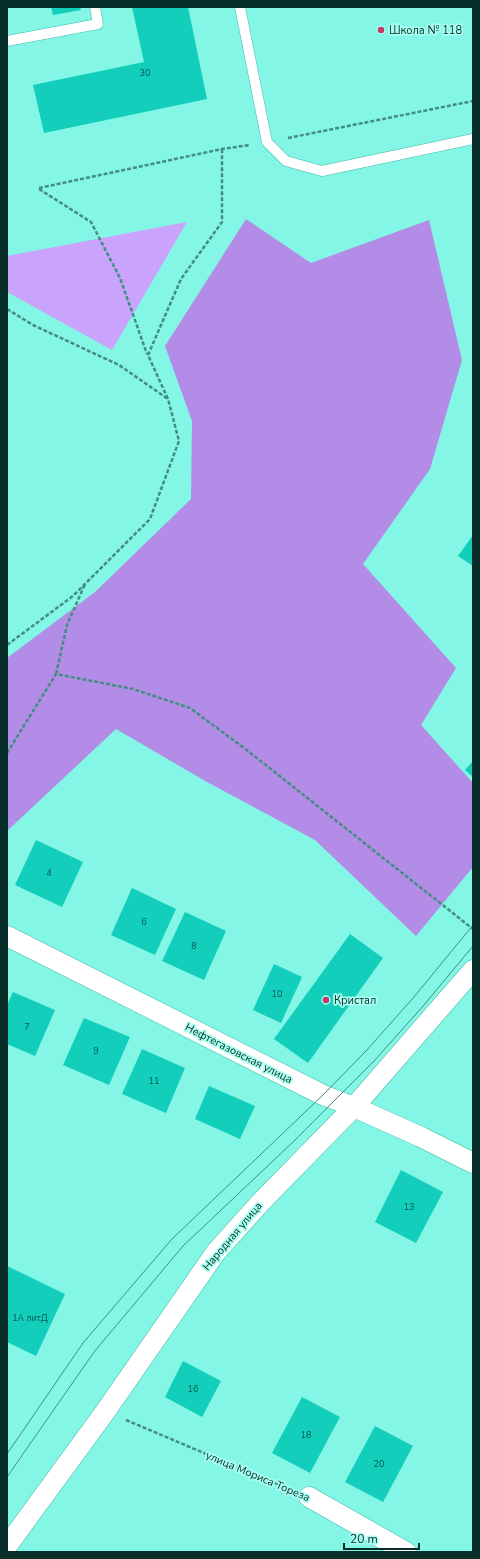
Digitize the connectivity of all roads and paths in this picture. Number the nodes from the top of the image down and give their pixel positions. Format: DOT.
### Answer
graph roads {
  1 [pos="95,7"];
  2 [pos="240,7"];
  3 [pos="7,41"];
  4 [pos="473,139"];
  5 [pos="222,149"];
  6 [pos="39,188"];
  7 [pos="7,310"];
  8 [pos="148,354"];
  9 [pos="168,399"];
  10 [pos="86,582"];
  11 [pos="7,645"];
  12 [pos="56,674"];
  13 [pos="7,753"];
  14 [pos="473,929"];
  15 [pos="7,936"];
  16 [pos="473,970"];
  17 [pos="354,1107"];
  18 [pos="473,1163"];
  19 [pos="105,1412"];
  20 [pos="309,1497"];
  21 [pos="7,1546"];
  22 [pos="406,1552"];
  1 -- 3 [label="lane"];
  2 -- 4 [label="lane"];
  5 -- 8 [label="path"];
  6 -- 8 [label="path"];
  7 -- 9 [label="path"];
  8 -- 9 [label="path"];
  9 -- 10 [label="path"];
  10 -- 11 [label="path"];
  10 -- 12 [label="path"];
  12 -- 13 [label="path"];
  12 -- 14 [label="path"];
  15 -- 17 [label="street, Нефтегазовская улица"];
  16 -- 17 [label="street, Народная улица"];
  17 -- 18 [label="street, Нефтегазовская улица"];
  17 -- 19 [label="street, Народная улица"];
  19 -- 20 [label="path, улица Мориса Тореза"];
  19 -- 21 [label="street, Народная улица"];
  20 -- 22 [label="street, улица Мориса Тореза"];
}
